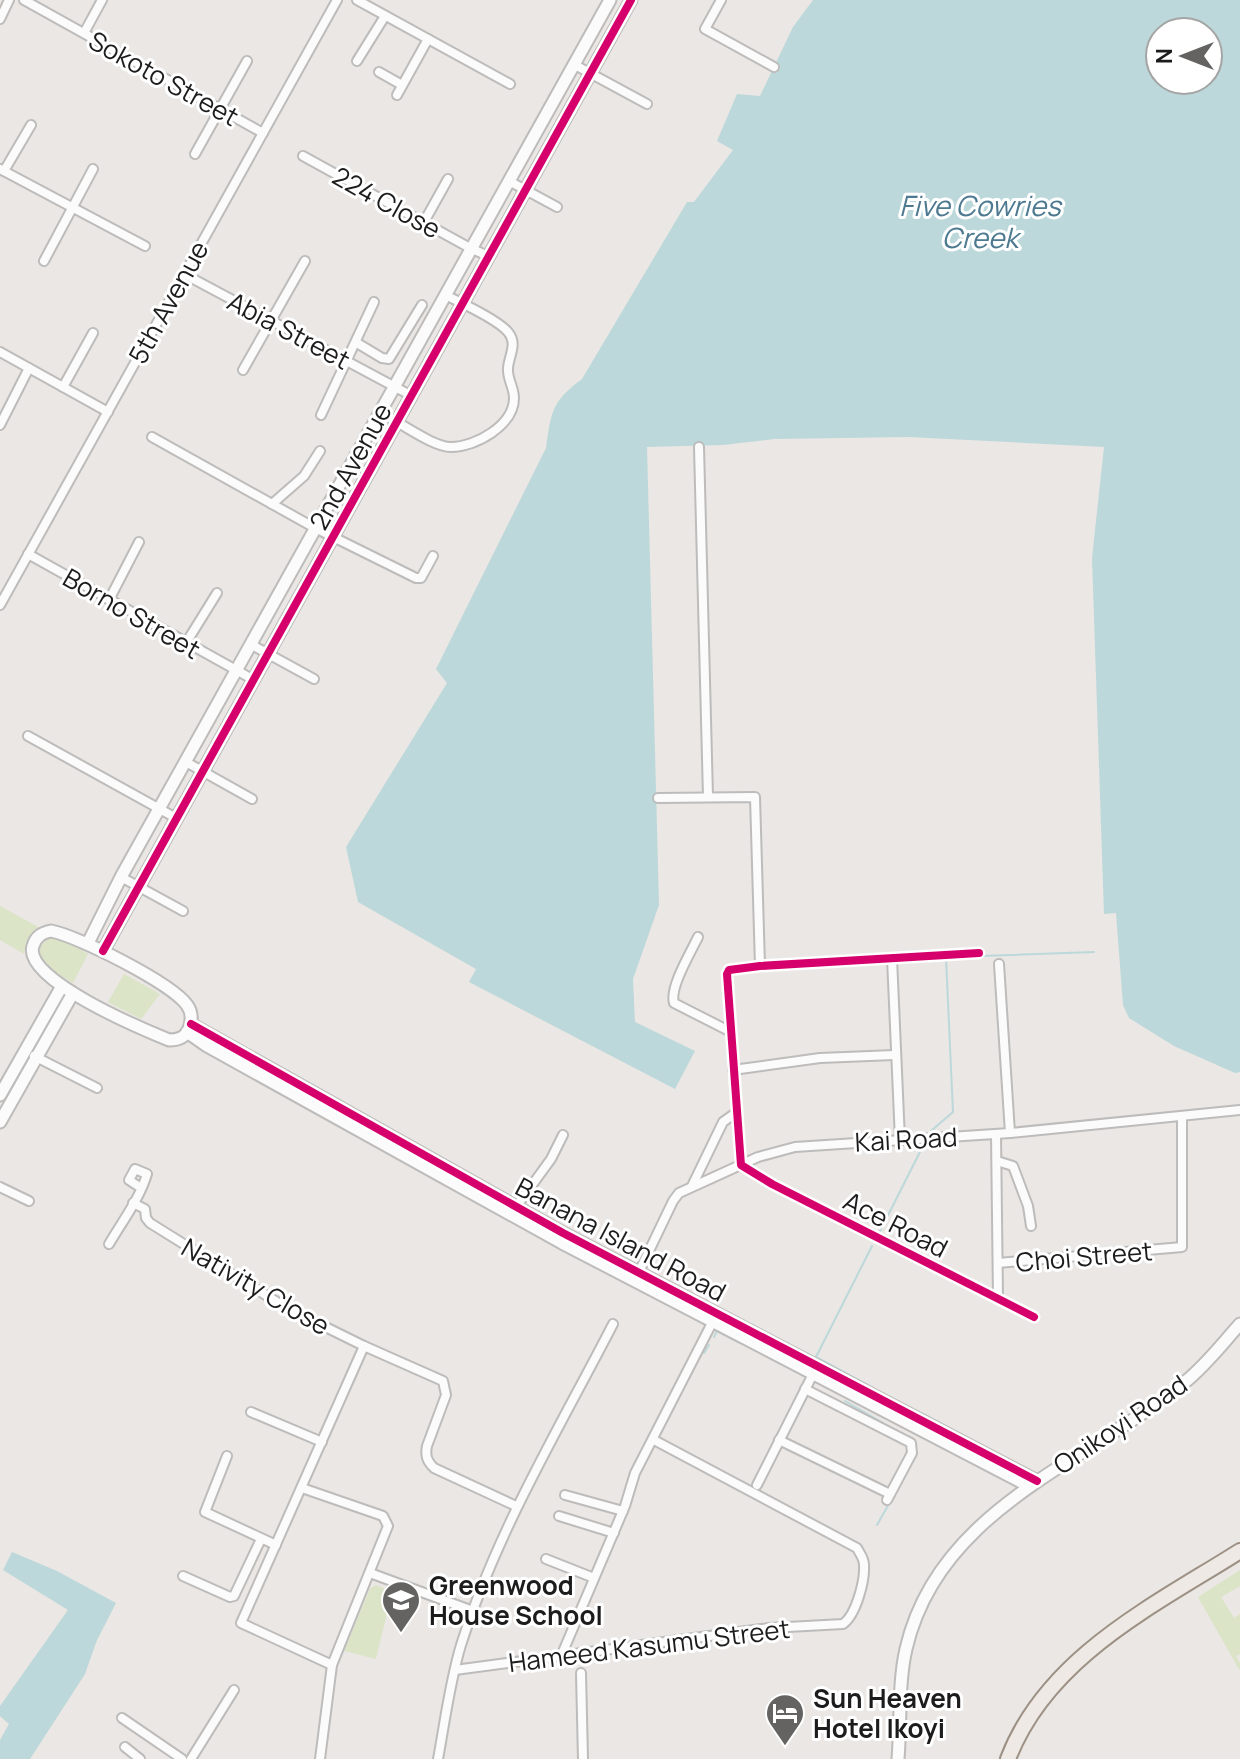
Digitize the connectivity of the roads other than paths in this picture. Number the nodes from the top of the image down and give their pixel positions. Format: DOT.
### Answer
graph roads {
  1 [pos="9,0"];
  2 [pos="24,0"];
  3 [pos="102,0"];
  4 [pos="337,0"];
  5 [pos="357,0"];
  6 [pos="610,0"];
  7 [pos="631,0"];
  8 [pos="721,0"];
  9 [pos="385,16"];
  10 [pos="0,19"];
  11 [pos="84,33"];
  12 [pos="428,39"];
  13 [pos="247,61"];
  14 [pos="357,61"];
  15 [pos="575,65"];
  16 [pos="774,67"];
  17 [pos="379,72"];
  18 [pos="592,72"];
  19 [pos="510,84"];
  20 [pos="402,85"];
  21 [pos="397,95"];
  22 [pos="647,104"];
  23 [pos="220,109"];
  24 [pos="31,125"];
  25 [pos="263,133"];
  26 [pos="195,154"];
  27 [pos="303,156"];
  28 [pos="93,169"];
  29 [pos="2,170"];
  30 [pos="448,179"];
  31 [pos="509,181"];
  32 [pos="526,189"];
  33 [pos="557,207"];
  34 [pos="72,208"];
  35 [pos="424,222"];
  36 [pos="145,246"];
  37 [pos="470,248"];
  38 [pos="488,256"];
  39 [pos="44,261"];
  40 [pos="305,261"];
  41 [pos="184,274"];
  42 [pos="445,295"];
  43 [pos="374,302"];
  44 [pos="462,303"];
  45 [pos="422,305"];
  46 [pos="271,321"];
  47 [pos="93,333"];
  48 [pos="357,343"];
  49 [pos="0,352"];
  50 [pos="347,361"];
  51 [pos="29,368"];
  52 [pos="243,370"];
  53 [pos="63,387"];
  54 [pos="393,387"];
  55 [pos="412,396"];
  56 [pos="108,412"];
  57 [pos="380,413"];
  58 [pos="321,415"];
  59 [pos="398,420"];
  60 [pos="0,425"];
  61 [pos="152,437"];
  62 [pos="699,447"];
  63 [pos="320,451"];
  64 [pos="272,504"];
  65 [pos="315,528"];
  66 [pos="333,537"];
  67 [pos="139,542"];
  68 [pos="28,554"];
  69 [pos="433,556"];
  70 [pos="217,593"];
  71 [pos="109,600"];
  72 [pos="0,605"];
  73 [pos="186,643"];
  74 [pos="252,645"];
  75 [pos="268,653"];
  76 [pos="235,671"];
  77 [pos="314,679"];
  78 [pos="254,680"];
  79 [pos="28,736"];
  80 [pos="186,762"];
  81 [pos="203,770"];
  82 [pos="708,797"];
  83 [pos="658,798"];
  84 [pos="252,799"];
  85 [pos="159,810"];
  86 [pos="176,818"];
  87 [pos="121,877"];
  88 [pos="139,885"];
  89 [pos="183,911"];
  90 [pos="698,937"];
  91 [pos="88,943"];
  92 [pos="103,951"];
  93 [pos="979,953"];
  94 [pos="892,958"];
  95 [pos="999,964"];
  96 [pos="760,966"];
  97 [pos="62,986"];
  98 [pos="73,993"];
  99 [pos="189,1028"];
  100 [pos="731,1032"];
  101 [pos="25,1051"];
  102 [pos="894,1055"];
  103 [pos="36,1058"];
  104 [pos="733,1070"];
  105 [pos="97,1088"];
  106 [pos="0,1095"];
  107 [pos="1240,1110"];
  108 [pos="737,1112"];
  109 [pos="1182,1116"];
  110 [pos="0,1122"];
  111 [pos="1010,1133"];
  112 [pos="996,1134"];
  113 [pos="563,1135"];
  114 [pos="900,1140"];
  115 [pos="997,1161"];
  116 [pos="741,1165"];
  117 [pos="0,1187"];
  118 [pos="692,1187"];
  119 [pos="141,1188"];
  120 [pos="29,1201"];
  121 [pos="133,1203"];
  122 [pos="516,1207"];
  123 [pos="1031,1226"];
  124 [pos="109,1244"];
  125 [pos="998,1263"];
  126 [pos="637,1276"];
  127 [pos="998,1298"];
  128 [pos="1034,1317"];
  129 [pos="713,1321"];
  130 [pos="613,1324"];
  131 [pos="1240,1324"];
  132 [pos="364,1346"];
  133 [pos="813,1374"];
  134 [pos="805,1389"];
  135 [pos="251,1412"];
  136 [pos="654,1440"];
  137 [pos="779,1440"];
  138 [pos="322,1442"];
  139 [pos="227,1456"];
  140 [pos="1033,1483"];
  141 [pos="757,1485"];
  142 [pos="302,1488"];
  143 [pos="565,1495"];
  144 [pos="516,1506"];
  145 [pos="623,1511"];
  146 [pos="559,1516"];
  147 [pos="614,1533"];
  148 [pos="261,1539"];
  149 [pos="276,1545"];
  150 [pos="1240,1551"];
  151 [pos="546,1559"];
  152 [pos="1240,1562"];
  153 [pos="370,1573"];
  154 [pos="183,1576"];
  155 [pos="594,1578"];
  156 [pos="473,1611"];
  157 [pos="562,1654"];
  158 [pos="332,1665"];
  159 [pos="455,1670"];
  160 [pos="581,1673"];
  161 [pos="234,1690"];
  162 [pos="122,1718"];
  163 [pos="125,1747"];
  164 [pos="193,1756"];
  165 [pos="140,1759"];
  166 [pos="182,1759"];
  167 [pos="207,1759"];
  168 [pos="320,1759"];
  169 [pos="438,1759"];
  170 [pos="583,1759"];
  171 [pos="898,1759"];
  172 [pos="1008,1759"];
  173 [pos="1018,1759"];
  1 -- 10 [label="street"];
  2 -- 11 [label="street, Sokoto Street"];
  3 -- 11 [label="street"];
  4 -- 25 [label="street, 5th Avenue"];
  5 -- 9 [label="street"];
  6 -- 15 [label="street, 2nd Avenue"];
  7 -- 18 [label="street, 2nd Avenue"];
  8 -- 16 [label="street"];
  9 -- 12 [label="street"];
  9 -- 14 [label="street"];
  11 -- 23 [label="street, Sokoto Street"];
  12 -- 19 [label="street"];
  12 -- 20 [label="street"];
  13 -- 23 [label="street"];
  15 -- 18 [label="street"];
  15 -- 31 [label="street, 2nd Avenue"];
  17 -- 20 [label="street"];
  18 -- 22 [label="street"];
  18 -- 32 [label="street, 2nd Avenue"];
  20 -- 21 [label="street"];
  23 -- 25 [label="street, Sokoto Street"];
  23 -- 26 [label="street"];
  24 -- 29 [label="street"];
  25 -- 41 [label="street, 5th Avenue"];
  27 -- 35 [label="street, 224 Close"];
  28 -- 34 [label="street"];
  29 -- 34 [label="street"];
  30 -- 35 [label="street"];
  31 -- 32 [label="street"];
  31 -- 37 [label="street, 2nd Avenue"];
  32 -- 33 [label="street"];
  32 -- 38 [label="street, 2nd Avenue"];
  34 -- 36 [label="street"];
  34 -- 39 [label="street"];
  35 -- 37 [label="street, 224 Close"];
  37 -- 38 [label="street, 224 Close"];
  37 -- 42 [label="street, 2nd Avenue"];
  38 -- 44 [label="street, 2nd Avenue"];
  40 -- 46 [label="street"];
  41 -- 46 [label="street, Abia Street"];
  41 -- 56 [label="street, 5th Avenue"];
  42 -- 44 [label="street"];
  42 -- 54 [label="street, 2nd Avenue"];
  43 -- 48 [label="street"];
  44 -- 55 [label="street, 2nd Avenue"];
  44 -- 59 [label="street"];
  45 -- 48 [label="street"];
  46 -- 50 [label="street, Abia Street"];
  46 -- 52 [label="street"];
  47 -- 53 [label="street"];
  48 -- 50 [label="street"];
  49 -- 51 [label="street"];
  50 -- 54 [label="street, Abia Street"];
  50 -- 58 [label="street"];
  51 -- 53 [label="street"];
  51 -- 60 [label="street"];
  53 -- 56 [label="street"];
  54 -- 55 [label="street, Abia Street"];
  54 -- 57 [label="street, 2nd Avenue"];
  55 -- 59 [label="street, 2nd Avenue"];
  56 -- 68 [label="street, 5th Avenue"];
  57 -- 59 [label="street"];
  57 -- 65 [label="street, 2nd Avenue"];
  59 -- 66 [label="street, 2nd Avenue"];
  61 -- 64 [label="street"];
  62 -- 82 [label="street"];
  63 -- 64 [label="street"];
  64 -- 65 [label="street"];
  65 -- 66 [label="street"];
  65 -- 74 [label="street, 2nd Avenue"];
  66 -- 69 [label="street"];
  66 -- 75 [label="street, 2nd Avenue"];
  67 -- 71 [label="street"];
  68 -- 71 [label="street, Borno Street"];
  68 -- 72 [label="street, 5th Avenue"];
  70 -- 73 [label="street"];
  71 -- 73 [label="street, Borno Street"];
  73 -- 76 [label="street, Borno Street"];
  74 -- 75 [label="street"];
  74 -- 76 [label="street, 2nd Avenue"];
  75 -- 77 [label="street"];
  75 -- 78 [label="street, 2nd Avenue"];
  76 -- 78 [label="street, Borno Street"];
  76 -- 80 [label="street, 2nd Avenue"];
  78 -- 81 [label="street, 2nd Avenue"];
  79 -- 85 [label="street"];
  80 -- 81 [label="street"];
  80 -- 85 [label="street, 2nd Avenue"];
  81 -- 84 [label="street"];
  81 -- 86 [label="street, 2nd Avenue"];
  82 -- 83 [label="street"];
  82 -- 96 [label="street"];
  85 -- 86 [label="street"];
  85 -- 87 [label="street, 2nd Avenue"];
  86 -- 88 [label="street, 2nd Avenue"];
  87 -- 88 [label="street"];
  87 -- 91 [label="street, 2nd Avenue"];
  88 -- 89 [label="street"];
  88 -- 92 [label="street, 2nd Avenue"];
  90 -- 100 [label="street"];
  91 -- 92 [label="street"];
  91 -- 97 [label="street"];
  92 -- 99 [label="street"];
  93 -- 94 [label="street"];
  94 -- 96 [label="street"];
  94 -- 102 [label="street"];
  95 -- 111 [label="street"];
  96 -- 100 [label="street"];
  97 -- 98 [label="street"];
  97 -- 101 [label="street"];
  98 -- 99 [label="street"];
  98 -- 103 [label="street"];
  99 -- 122 [label="street, Banana Island Road"];
  99 -- 126 [label="street, Banana Island Road"];
  100 -- 104 [label="street"];
  101 -- 103 [label="street"];
  101 -- 106 [label="street"];
  102 -- 104 [label="street"];
  102 -- 114 [label="street"];
  103 -- 105 [label="street"];
  103 -- 110 [label="street"];
  104 -- 108 [label="street"];
  107 -- 109 [label="street, Kai Road"];
  108 -- 116 [label="street"];
  108 -- 118 [label="street"];
  109 -- 111 [label="street, Kai Road"];
  109 -- 125 [label="street, Choi Street"];
  111 -- 112 [label="street, Kai Road"];
  112 -- 114 [label="street, Kai Road"];
  112 -- 115 [label="street, Choi Street"];
  113 -- 122 [label="street"];
  114 -- 116 [label="street, Kai Road"];
  115 -- 123 [label="street"];
  115 -- 125 [label="street, Choi Street"];
  116 -- 118 [label="street, Kai Road"];
  116 -- 127 [label="street, Ace Road"];
  117 -- 120 [label="street"];
  118 -- 126 [label="street, Kai Road"];
  119 -- 121 [label="street"];
  121 -- 124 [label="street"];
  121 -- 132 [label="street, Nativity Close"];
  122 -- 126 [label="street, Banana Island Road"];
  125 -- 127 [label="street, Choi Street"];
  126 -- 129 [label="street, Banana Island Road"];
  126 -- 140 [label="street, Banana Island Road"];
  127 -- 128 [label="street, Ace Road"];
  129 -- 133 [label="street, Banana Island Road"];
  129 -- 136 [label="street"];
  130 -- 144 [label="street"];
  131 -- 140 [label="street, Onikoyi Road"];
  132 -- 138 [label="street"];
  132 -- 144 [label="street, Nativity Close"];
  133 -- 134 [label="street"];
  133 -- 140 [label="street, Banana Island Road"];
  134 -- 137 [label="street"];
  134 -- 137 [label="street"];
  135 -- 138 [label="street"];
  136 -- 145 [label="street"];
  136 -- 157 [label="street, Hameed Kasumu Street"];
  137 -- 141 [label="street"];
  138 -- 142 [label="street"];
  139 -- 148 [label="street"];
  140 -- 171 [label="street, Onikoyi Road"];
  142 -- 149 [label="street"];
  142 -- 153 [label="street"];
  143 -- 145 [label="street"];
  144 -- 156 [label="street"];
  145 -- 147 [label="street"];
  146 -- 147 [label="street"];
  147 -- 155 [label="street"];
  148 -- 149 [label="street"];
  148 -- 154 [label="street"];
  149 -- 158 [label="street"];
  150 -- 172 [label="main road"];
  151 -- 155 [label="street"];
  152 -- 173 [label="main road"];
  153 -- 156 [label="street"];
  153 -- 158 [label="street"];
  155 -- 157 [label="street"];
  156 -- 159 [label="street"];
  157 -- 159 [label="street, Hameed Kasumu Street"];
  158 -- 168 [label="street"];
  159 -- 169 [label="street"];
  160 -- 170 [label="street"];
  161 -- 164 [label="street"];
  162 -- 166 [label="street"];
  163 -- 165 [label="street"];
  164 -- 167 [label="street"];
}
